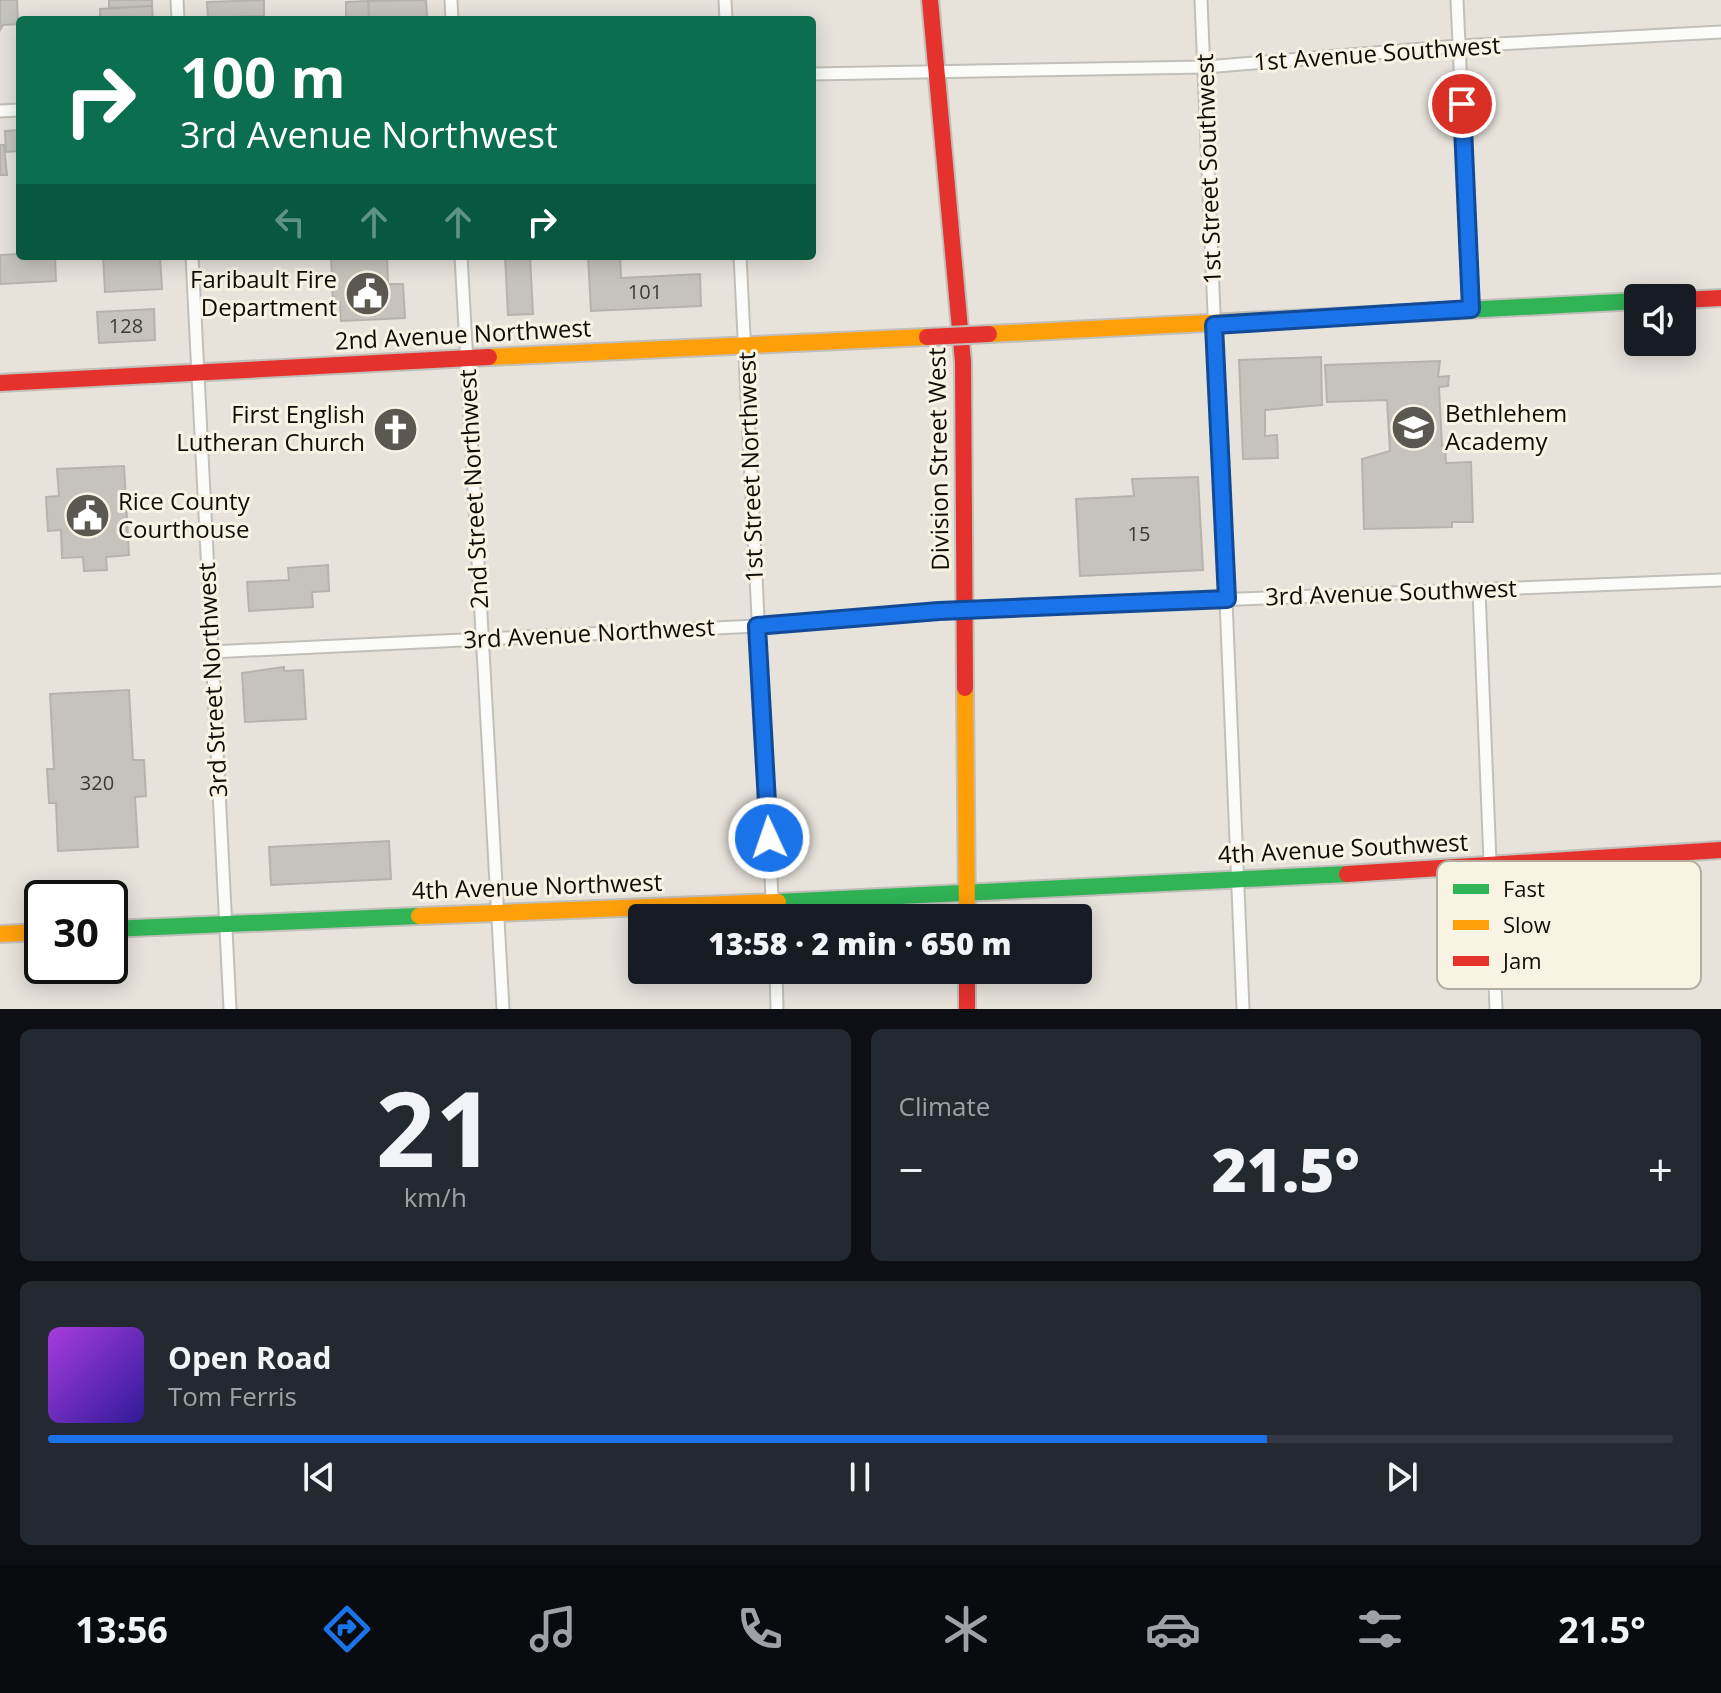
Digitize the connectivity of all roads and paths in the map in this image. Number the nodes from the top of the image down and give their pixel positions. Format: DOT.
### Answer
graph roads {
  1 [pos="930,0"];
  2 [pos="1201,0"];
  3 [pos="1457,0"];
  4 [pos="1721,32"];
  5 [pos="1459,46"];
  6 [pos="1205,67"];
  7 [pos="937,73"];
  8 [pos="816,74"];
  9 [pos="192,260"];
  10 [pos="461,260"];
  11 [pos="740,260"];
  12 [pos="1721,298"];
  13 [pos="1696,299"];
  14 [pos="1624,302"];
  15 [pos="1471,309"];
  16 [pos="1214,325"];
  17 [pos="746,343"];
  18 [pos="467,361"];
  19 [pos="200,371"];
  20 [pos="0,383"];
  21 [pos="1721,580"];
  22 [pos="1479,591"];
  23 [pos="1227,599"];
  24 [pos="966,610"];
  25 [pos="757,626"];
  26 [pos="482,639"];
  27 [pos="211,652"];
  28 [pos="1721,850"];
  29 [pos="1491,861"];
  30 [pos="1563,861"];
  31 [pos="1437,869"];
  32 [pos="1238,878"];
  33 [pos="967,893"];
  34 [pos="773,904"];
  35 [pos="834,904"];
  36 [pos="967,904"];
  37 [pos="628,911"];
  38 [pos="499,913"];
  39 [pos="226,923"];
  40 [pos="128,928"];
  41 [pos="24,933"];
  42 [pos="0,934"];
  43 [pos="776,984"];
  44 [pos="967,984"];
  45 [pos="1495,989"];
  46 [pos="230,1009"];
  47 [pos="503,1009"];
  48 [pos="777,1009"];
  49 [pos="967,1009"];
  50 [pos="1243,1009"];
  51 [pos="1496,1009"];
  1 -- 7 [label="street, Division Street West"];
  2 -- 6 [label="street, 1st Street Southwest"];
  3 -- 5 [label="street"];
  4 -- 5 [label="street, 1st Avenue Southwest"];
  5 -- 6 [label="street, 1st Avenue Southwest"];
  5 -- 15 [label="street"];
  6 -- 7 [label="street, 1st Avenue Southwest"];
  6 -- 16 [label="street, 1st Street Southwest"];
  7 -- 8 [label="street, 1st Avenue Southwest"];
  7 -- 24 [label="street, Division Street West"];
  9 -- 19 [label="street, 3rd Street Northwest"];
  10 -- 18 [label="street, 2nd Street Northwest"];
  11 -- 17 [label="street, 1st Street Northwest"];
  12 -- 13 [label="street"];
  14 -- 15 [label="street, 2nd Avenue Northwest"];
  15 -- 16 [label="street, 2nd Avenue Northwest"];
  16 -- 17 [label="street, 2nd Avenue Northwest, bridge"];
  16 -- 23 [label="street, 1st Street Southwest"];
  17 -- 18 [label="street, 2nd Avenue Northwest"];
  17 -- 25 [label="street, 1st Street Northwest"];
  18 -- 19 [label="street, 2nd Avenue Northwest"];
  18 -- 26 [label="street, 2nd Street Northwest"];
  19 -- 20 [label="street, 2nd Avenue Northwest"];
  19 -- 27 [label="street, 3rd Street Northwest"];
  21 -- 22 [label="street, 3rd Avenue Southwest"];
  22 -- 23 [label="street, 3rd Avenue Southwest"];
  22 -- 29 [label="street"];
  23 -- 24 [label="street, 3rd Avenue Southwest"];
  23 -- 32 [label="street, 1st Street Southwest"];
  24 -- 25 [label="street, 3rd Avenue Northwest"];
  24 -- 33 [label="street, Division Street West"];
  25 -- 26 [label="street, 3rd Avenue Northwest"];
  25 -- 34 [label="street, 1st Street Northwest"];
  26 -- 27 [label="street, 3rd Avenue Northwest"];
  26 -- 38 [label="street, 2nd Street Northwest"];
  27 -- 39 [label="street, 3rd Street Northwest"];
  28 -- 30 [label="street, 4th Avenue Southwest"];
  31 -- 32 [label="street, 4th Avenue Southwest"];
  32 -- 33 [label="street, 4th Avenue Southwest"];
  32 -- 50 [label="street, 1st Street Southwest"];
  33 -- 35 [label="street, 4th Avenue Northwest"];
  33 -- 36 [label="street, Division Street West"];
  37 -- 38 [label="street, 4th Avenue Northwest"];
  38 -- 39 [label="street, 4th Avenue Northwest"];
  38 -- 47 [label="street, 2nd Street Northwest"];
  39 -- 40 [label="street, 4th Avenue Northwest"];
  39 -- 46 [label="street, 3rd Street Northwest"];
  41 -- 42 [label="street"];
  43 -- 48 [label="street"];
  44 -- 49 [label="street"];
  45 -- 51 [label="street"];
}
